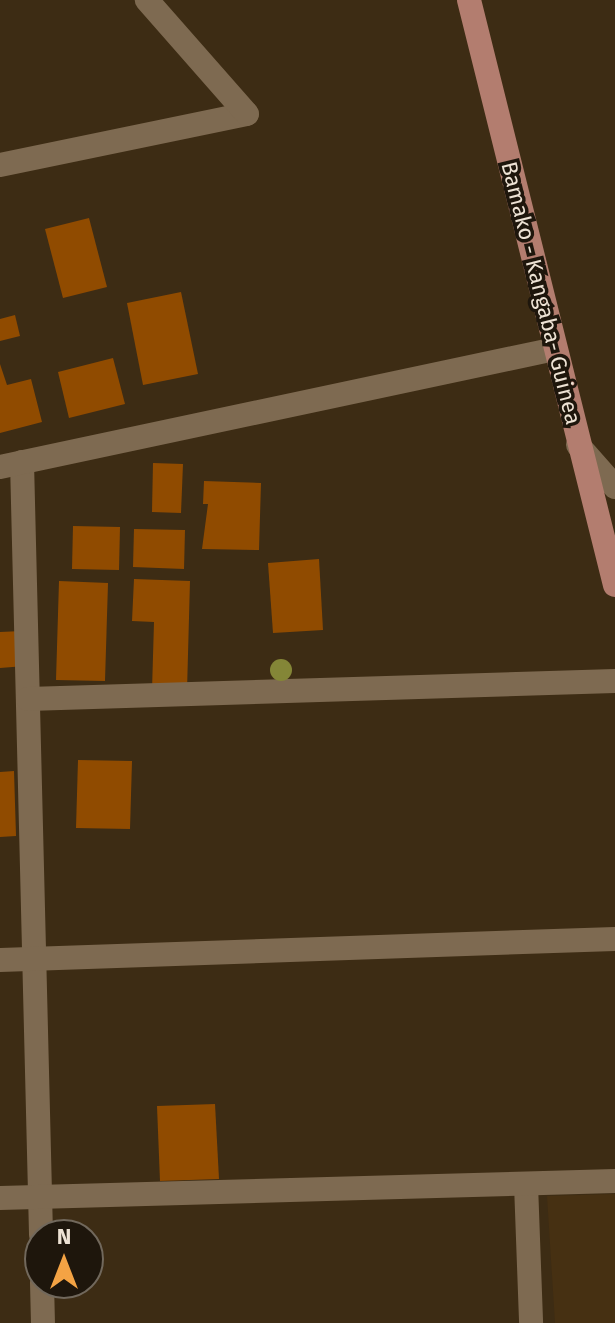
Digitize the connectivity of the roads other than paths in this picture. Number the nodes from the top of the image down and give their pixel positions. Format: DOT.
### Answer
graph roads {
  1 [pos="147,0"];
  2 [pos="469,0"];
  3 [pos="0,165"];
  4 [pos="555,349"];
  5 [pos="578,445"];
  6 [pos="11,464"];
  7 [pos="615,487"];
  8 [pos="615,585"];
  9 [pos="615,681"];
  10 [pos="28,699"];
  11 [pos="615,939"];
  12 [pos="35,958"];
  13 [pos="0,960"];
  14 [pos="615,1181"];
  15 [pos="526,1184"];
  16 [pos="40,1196"];
  17 [pos="0,1198"];
  18 [pos="41,1219"];
  19 [pos="42,1299"];
  20 [pos="43,1323"];
  21 [pos="531,1323"];
  1 -- 3 [label="street"];
  2 -- 4 [label="main road, Bamako - Kangaba- Guinea"];
  4 -- 5 [label="main road, Bamako - Kangaba- Guinea"];
  4 -- 6 [label="street"];
  5 -- 7 [label="street"];
  5 -- 8 [label="main road, Bamako - Kangaba- Guinea"];
  6 -- 10 [label="street"];
  9 -- 10 [label="street"];
  10 -- 12 [label="street"];
  11 -- 12 [label="street"];
  12 -- 13 [label="street"];
  12 -- 16 [label="street"];
  14 -- 15 [label="street"];
  15 -- 16 [label="street"];
  15 -- 21 [label="street"];
  16 -- 17 [label="street"];
  16 -- 18 [label="street"];
  19 -- 20 [label="street"];
}
